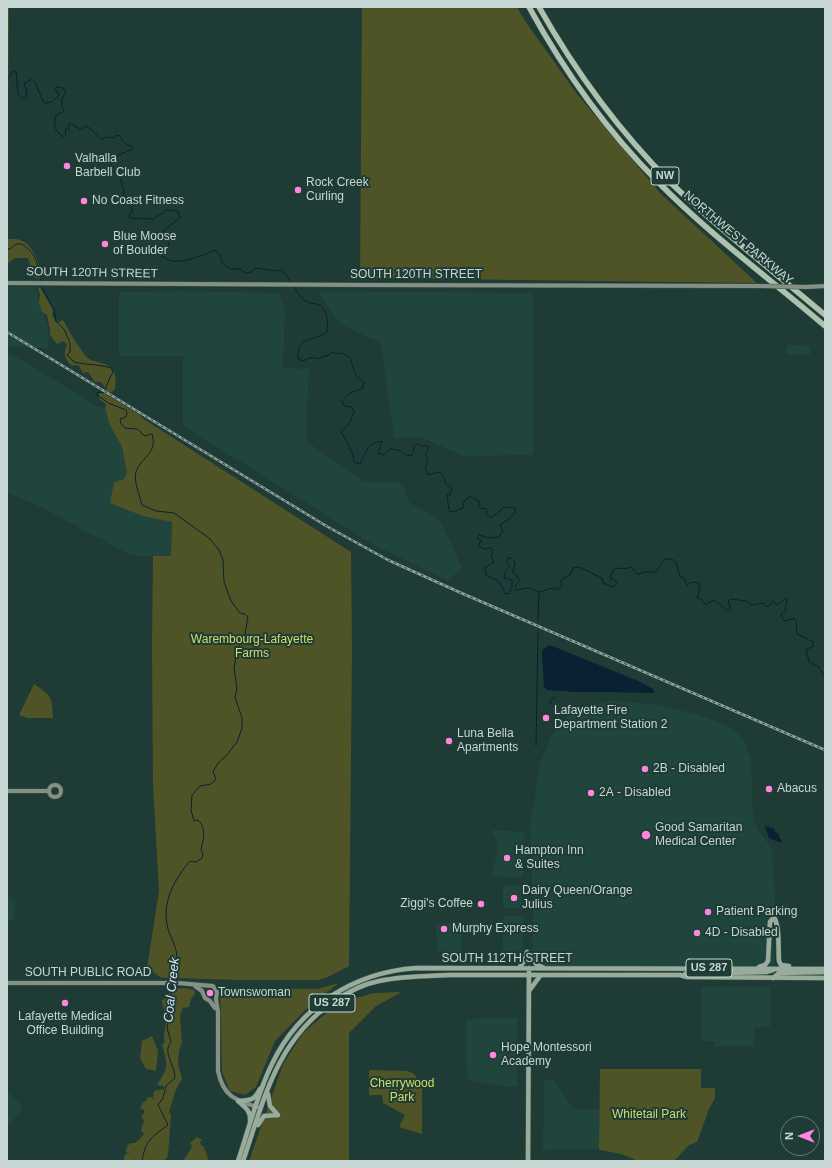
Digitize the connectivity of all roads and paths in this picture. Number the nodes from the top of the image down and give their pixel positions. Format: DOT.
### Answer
graph roads {
  1 [pos="529,7"];
  2 [pos="539,7"];
  3 [pos="7,283"];
  4 [pos="825,286"];
  5 [pos="825,314"];
  6 [pos="825,326"];
  7 [pos="7,791"];
  8 [pos="49,791"];
  9 [pos="527,952"];
  10 [pos="532,956"];
  11 [pos="518,968"];
  12 [pos="528,968"];
  13 [pos="546,968"];
  14 [pos="825,968"];
  15 [pos="753,969"];
  16 [pos="775,969"];
  17 [pos="825,972"];
  18 [pos="680,975"];
  19 [pos="528,976"];
  20 [pos="540,976"];
  21 [pos="773,978"];
  22 [pos="825,978"];
  23 [pos="7,983"];
  24 [pos="194,985"];
  25 [pos="207,986"];
  26 [pos="203,993"];
  27 [pos="528,993"];
  28 [pos="216,996"];
  29 [pos="209,999"];
  30 [pos="218,1020"];
  31 [pos="267,1075"];
  32 [pos="269,1088"];
  33 [pos="238,1101"];
  34 [pos="258,1108"];
  35 [pos="248,1130"];
  36 [pos="251,1139"];
  37 [pos="238,1161"];
  38 [pos="243,1161"];
  39 [pos="528,1161"];
  1 -- 6 [label="highway, NORTHWEST PARKWAY / NW"];
  2 -- 5 [label="highway, NORTHWEST PARKWAY / NW"];
  3 -- 4 [label="main road, SOUTH 120TH STREET, bridge"];
  7 -- 8 [label="main road"];
  9 -- 11 [label="main road"];
  10 -- 13 [label="main road"];
  11 -- 12 [label="main road, SOUTH 112TH STREET / US 287"];
  11 -- 31 [label="main road, SOUTH 112TH STREET / US 287"];
  12 -- 13 [label="main road, SOUTH 112TH STREET / US 287"];
  12 -- 19 [label="main road"];
  13 -- 15 [label="main road, SOUTH 112TH STREET / US 287"];
  14 -- 15 [label="main road"];
  14 -- 16 [label="main road, SOUTH 112TH STREET / US 287"];
  15 -- 16 [label="main road, SOUTH 112TH STREET / US 287"];
  16 -- 18 [label="main road"];
  17 -- 21 [label="main road"];
  18 -- 20 [label="main road, SOUTH 112TH STREET / US 287"];
  18 -- 21 [label="main road, SOUTH 112TH STREET / US 287"];
  19 -- 20 [label="main road, SOUTH 112TH STREET / US 287"];
  19 -- 27 [label="main road"];
  19 -- 32 [label="main road, SOUTH 112TH STREET / US 287"];
  20 -- 27 [label="main road"];
  21 -- 22 [label="main road, SOUTH 112TH STREET / US 287"];
  23 -- 24 [label="main road, SOUTH PUBLIC ROAD"];
  24 -- 25 [label="main road, SOUTH PUBLIC ROAD"];
  24 -- 26 [label="main road"];
  25 -- 26 [label="main road"];
  25 -- 28 [label="main road"];
  26 -- 29 [label="main road"];
  27 -- 39 [label="main road"];
  28 -- 29 [label="main road"];
  28 -- 30 [label="main road"];
  29 -- 30 [label="main road"];
  30 -- 33 [label="main road"];
  31 -- 33 [label="main road"];
  31 -- 34 [label="main road, SOUTH 112TH STREET / US 287"];
  32 -- 34 [label="main road, SOUTH 112TH STREET / US 287"];
  32 -- 36 [label="main road"];
  33 -- 34 [label="main road"];
  33 -- 35 [label="main road"];
  34 -- 35 [label="main road, US 287"];
  34 -- 36 [label="main road, US 287"];
  35 -- 37 [label="main road, US 287"];
  36 -- 38 [label="main road, US 287"];
}
